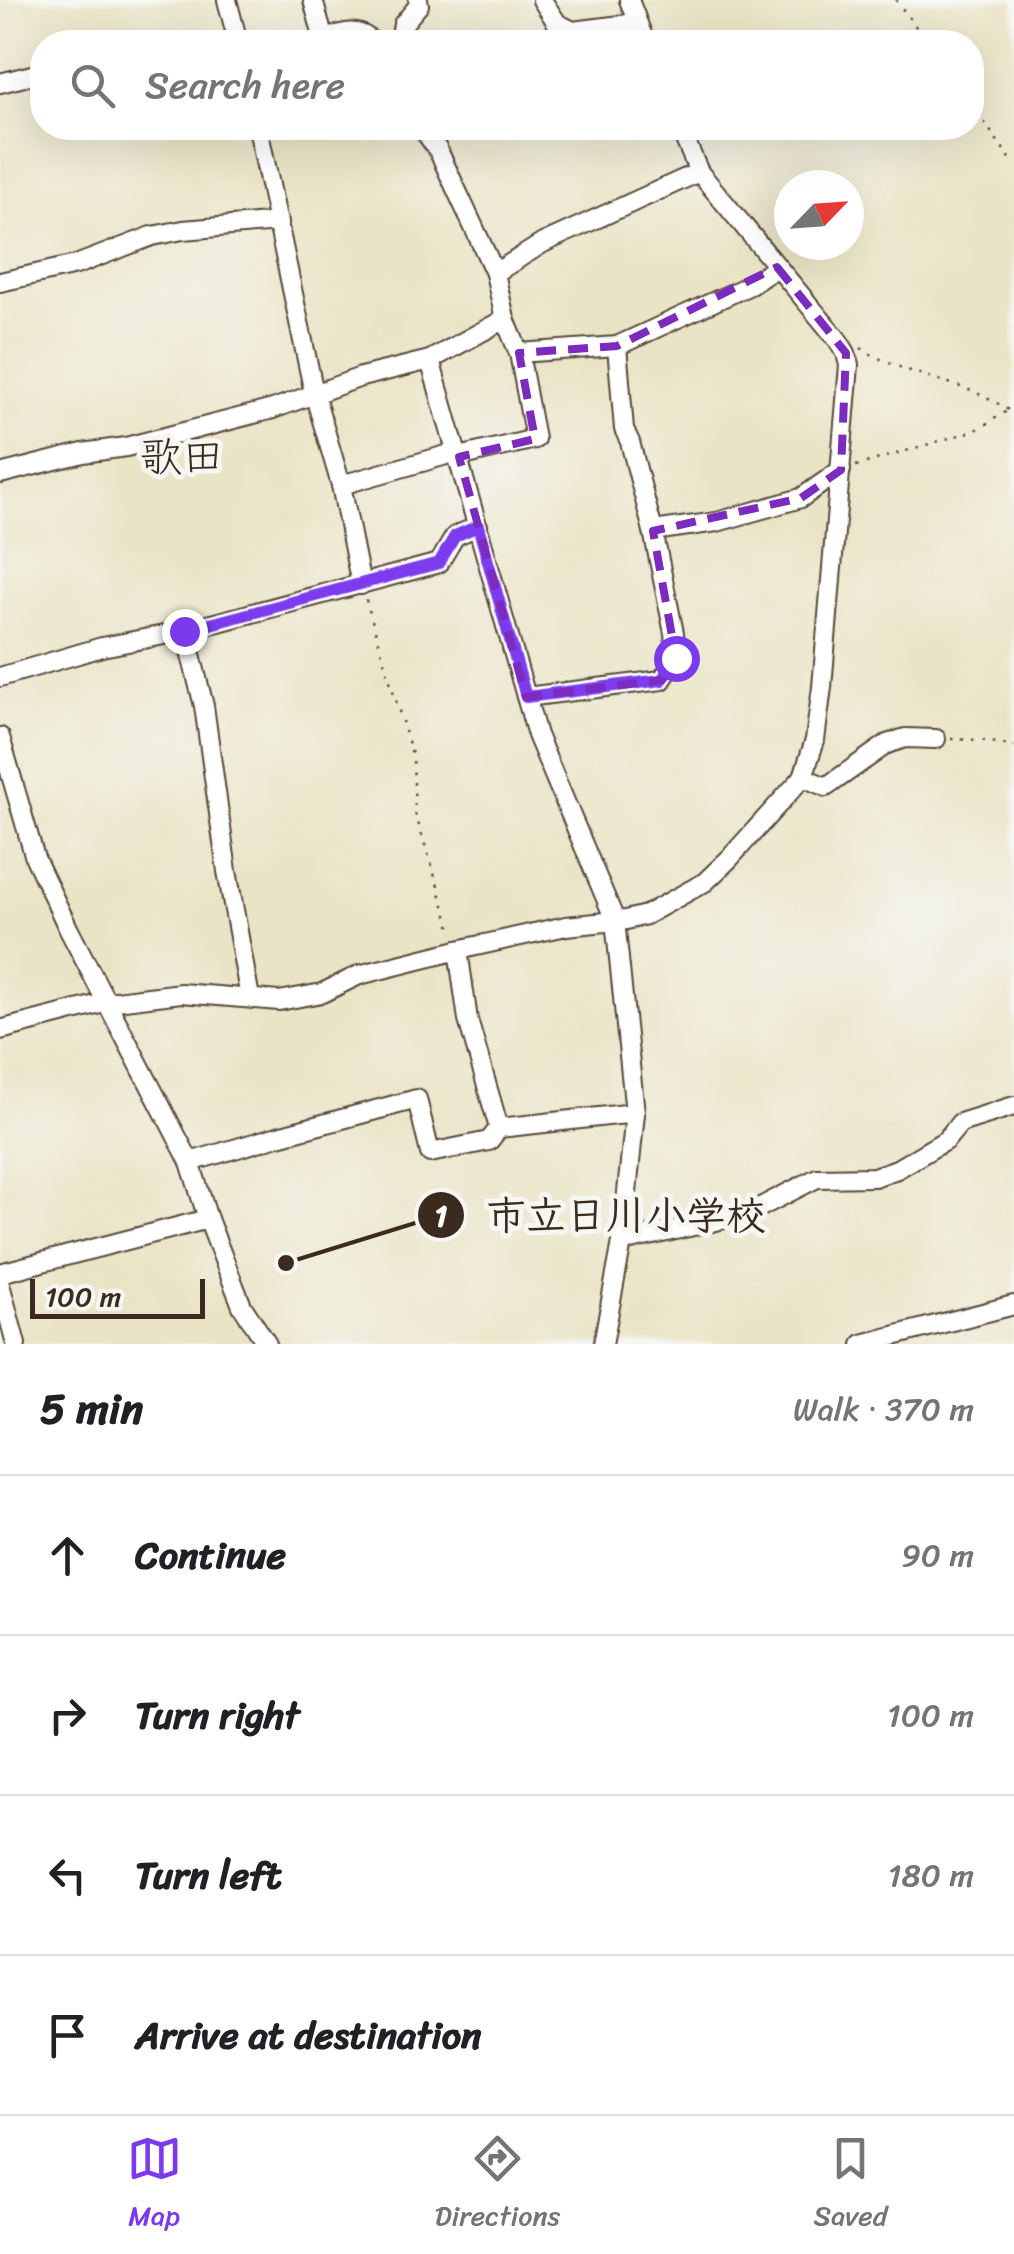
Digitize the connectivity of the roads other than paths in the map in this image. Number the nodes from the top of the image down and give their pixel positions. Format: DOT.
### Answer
graph roads {
  1 [pos="227,0"];
  2 [pos="314,0"];
  3 [pos="418,0"];
  4 [pos="542,0"];
  5 [pos="629,0"];
  6 [pos="636,22"];
  7 [pos="235,30"];
  8 [pos="318,30"];
  9 [pos="402,30"];
  10 [pos="570,30"];
  11 [pos="579,30"];
  12 [pos="640,30"];
  13 [pos="30,75"];
  14 [pos="0,82"];
  15 [pos="261,140"];
  16 [pos="431,140"];
  17 [pos="685,140"];
  18 [pos="699,172"];
  19 [pos="278,222"];
  20 [pos="777,267"];
  21 [pos="496,274"];
  22 [pos="0,282"];
  23 [pos="506,319"];
  24 [pos="617,346"];
  25 [pos="520,353"];
  26 [pos="430,360"];
  27 [pos="314,394"];
  28 [pos="458,454"];
  29 [pos="841,470"];
  30 [pos="0,474"];
  31 [pos="341,485"];
  32 [pos="478,526"];
  33 [pos="653,531"];
  34 [pos="361,585"];
  35 [pos="184,631"];
  36 [pos="0,677"];
  37 [pos="526,697"];
  38 [pos="0,737"];
  39 [pos="936,739"];
  40 [pos="4,765"];
  41 [pos="804,777"];
  42 [pos="615,920"];
  43 [pos="458,950"];
  44 [pos="250,998"];
  45 [pos="108,1002"];
  46 [pos="0,1030"];
  47 [pos="1014,1106"];
  48 [pos="635,1112"];
  49 [pos="499,1128"];
  50 [pos="190,1162"];
  51 [pos="208,1220"];
  52 [pos="622,1242"];
  53 [pos="0,1273"];
  54 [pos="0,1284"];
  55 [pos="1014,1305"];
  56 [pos="16,1344"];
  57 [pos="267,1344"];
  58 [pos="602,1344"];
  59 [pos="862,1344"];
  1 -- 7 [label="street"];
  2 -- 8 [label="street"];
  3 -- 9 [label="street"];
  4 -- 10 [label="street"];
  5 -- 6 [label="street"];
  6 -- 11 [label="street"];
  6 -- 12 [label="street"];
  13 -- 14 [label="street"];
  15 -- 19 [label="street"];
  16 -- 21 [label="street"];
  17 -- 18 [label="street"];
  18 -- 20 [label="street"];
  18 -- 21 [label="street"];
  19 -- 22 [label="street"];
  19 -- 27 [label="street"];
  20 -- 24 [label="street"];
  20 -- 29 [label="street"];
  21 -- 23 [label="street"];
  23 -- 25 [label="street"];
  23 -- 26 [label="street"];
  24 -- 25 [label="street"];
  24 -- 33 [label="street"];
  25 -- 28 [label="street"];
  26 -- 27 [label="street"];
  26 -- 28 [label="street"];
  27 -- 30 [label="street"];
  27 -- 31 [label="street"];
  28 -- 31 [label="street"];
  28 -- 32 [label="street"];
  29 -- 33 [label="street"];
  29 -- 41 [label="street"];
  31 -- 34 [label="street"];
  32 -- 34 [label="street"];
  32 -- 37 [label="street"];
  33 -- 37 [label="street"];
  34 -- 35 [label="street"];
  35 -- 36 [label="street"];
  35 -- 44 [label="street"];
  37 -- 42 [label="street"];
  38 -- 40 [label="street"];
  39 -- 41 [label="street"];
  40 -- 45 [label="street"];
  41 -- 42 [label="street"];
  42 -- 43 [label="street"];
  42 -- 48 [label="street"];
  43 -- 44 [label="street"];
  43 -- 49 [label="street"];
  44 -- 45 [label="street"];
  45 -- 46 [label="street"];
  45 -- 50 [label="street"];
  47 -- 52 [label="street"];
  48 -- 49 [label="street"];
  48 -- 52 [label="street"];
  49 -- 50 [label="street"];
  50 -- 51 [label="street"];
  51 -- 53 [label="street"];
  51 -- 57 [label="street"];
  52 -- 58 [label="street"];
  54 -- 56 [label="street"];
  55 -- 59 [label="street"];
}
